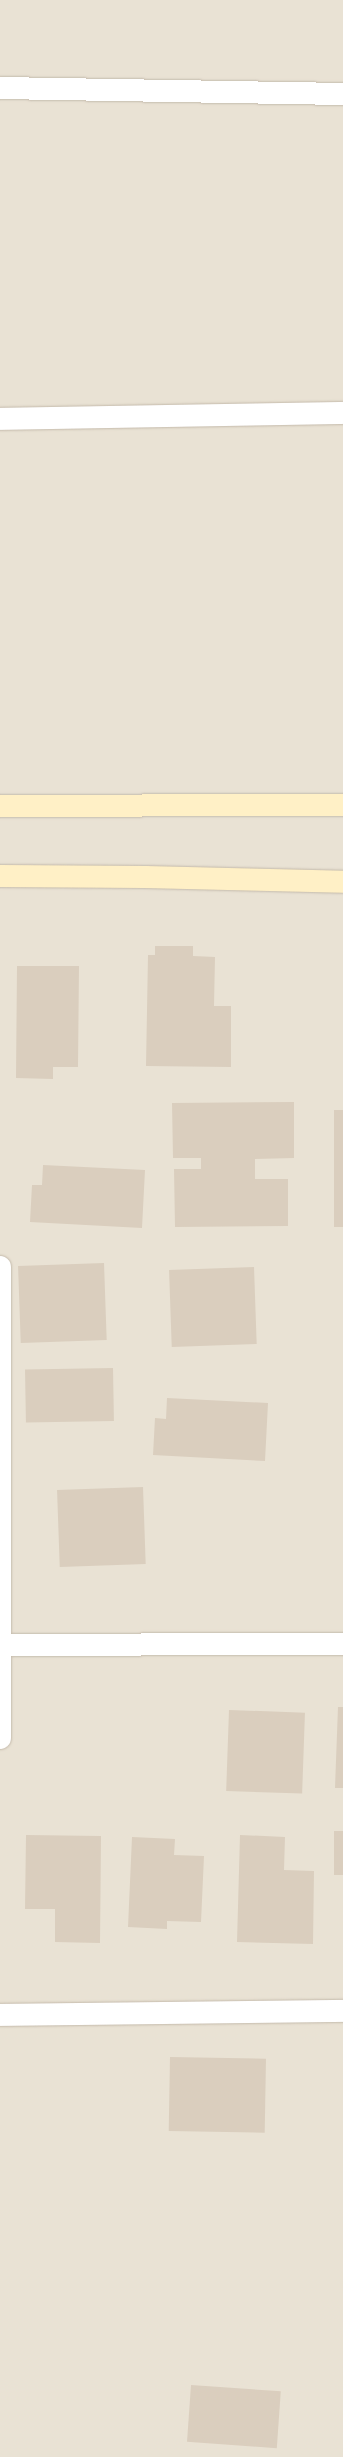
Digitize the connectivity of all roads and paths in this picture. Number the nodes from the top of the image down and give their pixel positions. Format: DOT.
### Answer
graph roads {
  1 [pos="0,88"];
  2 [pos="343,94"];
  3 [pos="343,413"];
  4 [pos="0,419"];
  5 [pos="343,805"];
  6 [pos="0,806"];
  7 [pos="0,876"];
  8 [pos="343,882"];
  9 [pos="0,1267"];
  10 [pos="0,1304"];
  11 [pos="343,1644"];
  12 [pos="0,1645"];
  13 [pos="0,1738"];
  14 [pos="343,2011"];
  15 [pos="0,2015"];
  1 -- 2 [label="street"];
  3 -- 4 [label="street"];
  5 -- 6 [label="main road"];
  7 -- 8 [label="main road"];
  9 -- 10 [label="street"];
  10 -- 12 [label="street"];
  11 -- 12 [label="street"];
  12 -- 13 [label="street"];
  14 -- 15 [label="street"];
}
